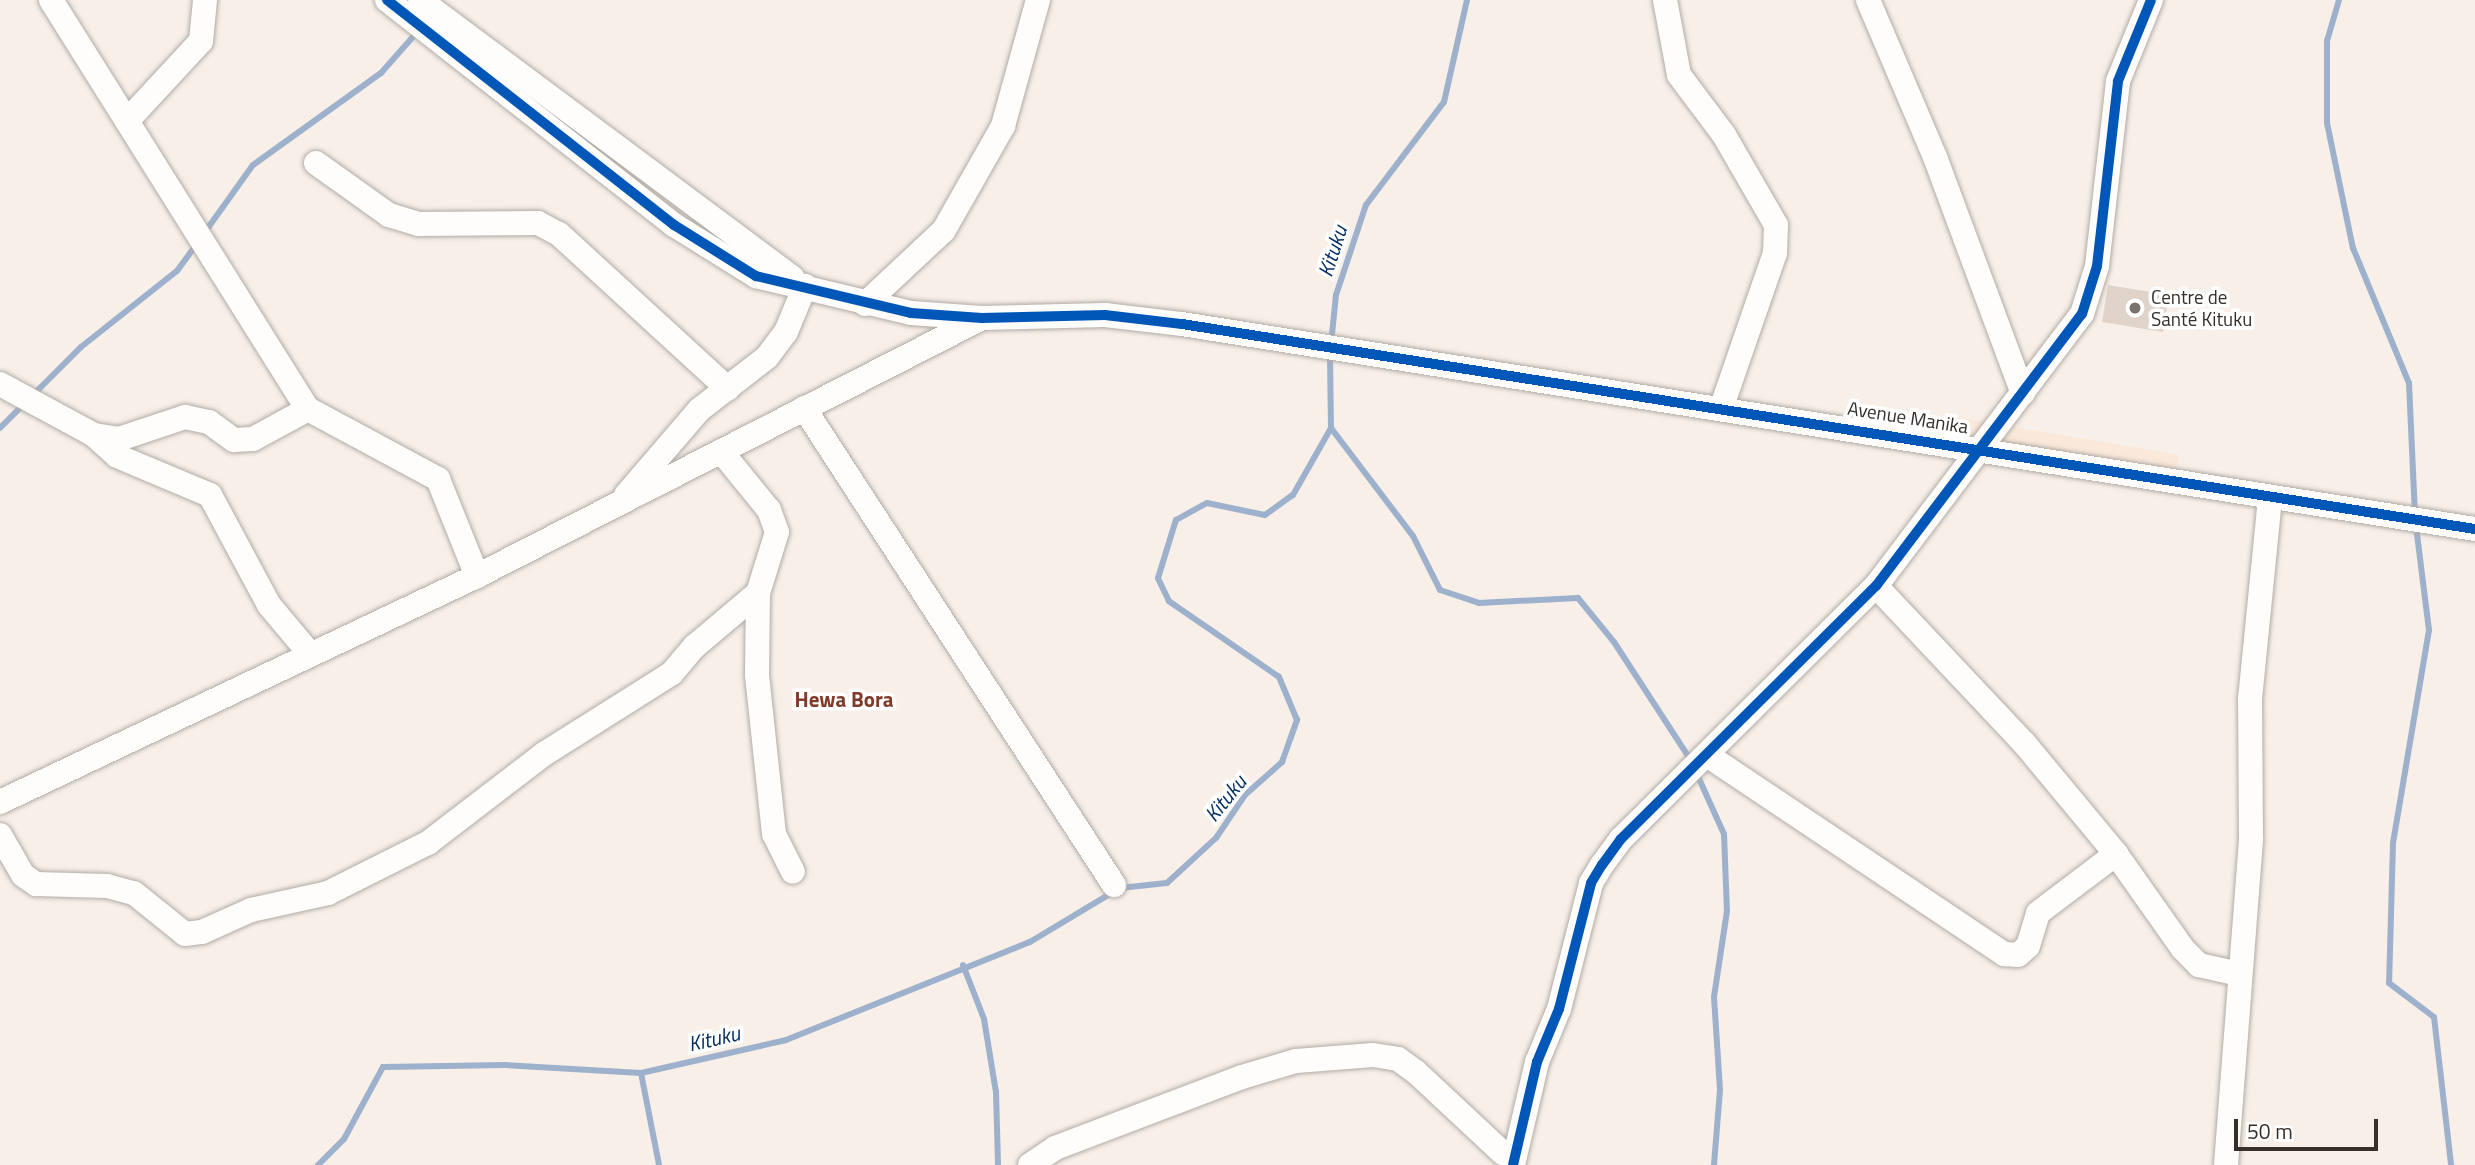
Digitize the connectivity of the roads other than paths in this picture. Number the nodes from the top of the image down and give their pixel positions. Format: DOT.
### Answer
graph roads {
  1 [pos="51,0"];
  2 [pos="205,0"];
  3 [pos="387,0"];
  4 [pos="420,0"];
  5 [pos="1038,0"];
  6 [pos="1665,0"];
  7 [pos="1868,0"];
  8 [pos="2151,0"];
  9 [pos="127,121"];
  10 [pos="316,163"];
  11 [pos="805,286"];
  12 [pos="865,304"];
  13 [pos="982,318"];
  14 [pos="0,384"];
  15 [pos="728,389"];
  16 [pos="2023,393"];
  17 [pos="1722,405"];
  18 [pos="804,408"];
  19 [pos="308,409"];
  20 [pos="94,435"];
  21 [pos="1979,447"];
  22 [pos="721,451"];
  23 [pos="2270,498"];
  24 [pos="618,505"];
  25 [pos="2475,529"];
  26 [pos="477,576"];
  27 [pos="1876,586"];
  28 [pos="758,593"];
  29 [pos="311,655"];
  30 [pos="1707,755"];
  31 [pos="0,802"];
  32 [pos="0,835"];
  33 [pos="2116,855"];
  34 [pos="793,872"];
  35 [pos="1114,885"];
  36 [pos="2239,974"];
  37 [pos="1505,1156"];
  38 [pos="1030,1165"];
  39 [pos="2226,1165"];
  1 -- 9 [label="street"];
  2 -- 9 [label="street"];
  3 -- 11 [label="street"];
  4 -- 11 [label="street"];
  5 -- 12 [label="street"];
  6 -- 17 [label="street"];
  7 -- 16 [label="street"];
  8 -- 16 [label="street"];
  9 -- 19 [label="street"];
  10 -- 15 [label="street"];
  11 -- 12 [label="street, Avenue Manika"];
  11 -- 15 [label="street"];
  12 -- 13 [label="street, Avenue Manika"];
  13 -- 17 [label="street, Avenue Manika"];
  13 -- 18 [label="street"];
  14 -- 20 [label="street"];
  15 -- 24 [label="street"];
  16 -- 21 [label="street"];
  17 -- 21 [label="street, Avenue Manika"];
  18 -- 22 [label="street"];
  18 -- 35 [label="street"];
  19 -- 20 [label="street"];
  19 -- 26 [label="street"];
  20 -- 29 [label="street"];
  21 -- 23 [label="street, Avenue Manika"];
  21 -- 27 [label="street"];
  22 -- 24 [label="street"];
  22 -- 28 [label="street"];
  23 -- 25 [label="street, Avenue Manika"];
  23 -- 36 [label="street"];
  24 -- 26 [label="street"];
  26 -- 29 [label="street"];
  27 -- 30 [label="street"];
  27 -- 33 [label="street"];
  28 -- 32 [label="street"];
  28 -- 34 [label="street"];
  29 -- 31 [label="street"];
  30 -- 33 [label="street"];
  30 -- 37 [label="street"];
  33 -- 36 [label="street"];
  36 -- 39 [label="street"];
  37 -- 38 [label="street"];
}
